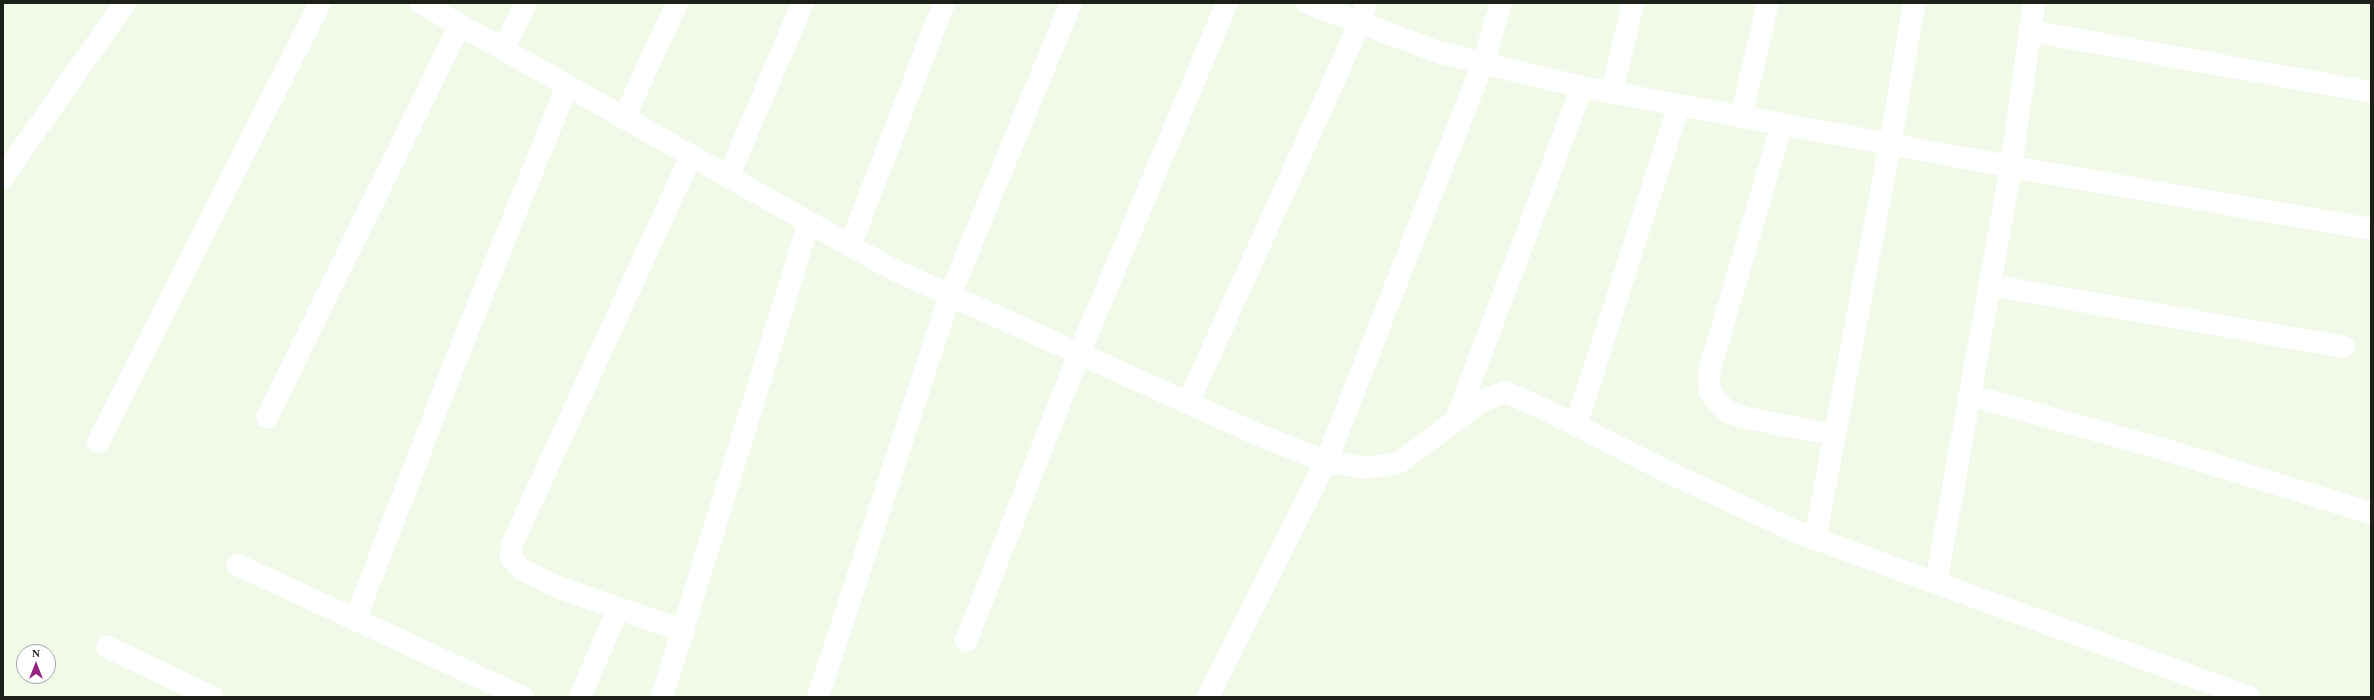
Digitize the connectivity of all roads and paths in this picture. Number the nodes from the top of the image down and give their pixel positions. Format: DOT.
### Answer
graph roads {
  1 [pos="125,3"];
  2 [pos="320,3"];
  3 [pos="421,3"];
  4 [pos="526,3"];
  5 [pos="677,3"];
  6 [pos="803,3"];
  7 [pos="944,3"];
  8 [pos="1071,3"];
  9 [pos="1227,3"];
  10 [pos="1307,3"];
  11 [pos="1501,3"];
  12 [pos="1633,3"];
  13 [pos="1768,3"];
  14 [pos="1914,3"];
  15 [pos="2034,3"];
  16 [pos="1363,13"];
  17 [pos="460,25"];
  18 [pos="2030,31"];
  19 [pos="503,49"];
  20 [pos="1483,63"];
  21 [pos="567,86"];
  22 [pos="1582,87"];
  23 [pos="2371,92"];
  24 [pos="1612,93"];
  25 [pos="1679,105"];
  26 [pos="1741,117"];
  27 [pos="624,118"];
  28 [pos="1782,124"];
  29 [pos="1890,144"];
  30 [pos="691,156"];
  31 [pos="2010,167"];
  32 [pos="728,177"];
  33 [pos="3,178"];
  34 [pos="809,222"];
  35 [pos="2371,229"];
  36 [pos="850,246"];
  37 [pos="1989,285"];
  38 [pos="950,295"];
  39 [pos="2344,347"];
  40 [pos="1079,354"];
  41 [pos="1970,395"];
  42 [pos="1188,403"];
  43 [pos="267,417"];
  44 [pos="1456,420"];
  45 [pos="1576,425"];
  46 [pos="1835,435"];
  47 [pos="98,442"];
  48 [pos="1326,462"];
  49 [pos="2371,513"];
  50 [pos="1815,539"];
  51 [pos="238,565"];
  52 [pos="1936,583"];
  53 [pos="618,609"];
  54 [pos="355,620"];
  55 [pos="684,631"];
  56 [pos="966,641"];
  57 [pos="107,647"];
  58 [pos="212,697"];
  59 [pos="522,697"];
  60 [pos="580,697"];
  61 [pos="662,697"];
  62 [pos="818,697"];
  63 [pos="1208,697"];
  64 [pos="2249,697"];
  1 -- 33 [label="street"];
  2 -- 47 [label="street"];
  3 -- 17 [label="street"];
  4 -- 19 [label="street"];
  5 -- 27 [label="street"];
  6 -- 32 [label="street"];
  7 -- 36 [label="street"];
  8 -- 38 [label="street"];
  9 -- 40 [label="street"];
  10 -- 16 [label="street"];
  11 -- 20 [label="street"];
  12 -- 24 [label="street"];
  13 -- 26 [label="street"];
  14 -- 29 [label="street"];
  15 -- 18 [label="street"];
  16 -- 20 [label="street"];
  16 -- 42 [label="street"];
  17 -- 19 [label="street"];
  17 -- 43 [label="street"];
  18 -- 23 [label="street"];
  18 -- 31 [label="street"];
  19 -- 21 [label="street"];
  20 -- 22 [label="street"];
  20 -- 48 [label="street"];
  21 -- 27 [label="street"];
  21 -- 54 [label="street"];
  22 -- 24 [label="street"];
  22 -- 44 [label="street"];
  24 -- 25 [label="street"];
  25 -- 26 [label="street"];
  25 -- 45 [label="street"];
  26 -- 28 [label="street"];
  27 -- 30 [label="street"];
  28 -- 29 [label="street"];
  28 -- 46 [label="street"];
  29 -- 31 [label="street"];
  29 -- 46 [label="street"];
  30 -- 32 [label="street"];
  30 -- 53 [label="street"];
  31 -- 35 [label="street"];
  31 -- 37 [label="street"];
  32 -- 34 [label="street"];
  34 -- 36 [label="street"];
  34 -- 55 [label="street"];
  36 -- 38 [label="street"];
  37 -- 39 [label="street"];
  37 -- 41 [label="street"];
  38 -- 40 [label="street"];
  38 -- 62 [label="street"];
  40 -- 42 [label="street"];
  40 -- 56 [label="street"];
  41 -- 49 [label="street"];
  41 -- 52 [label="street"];
  42 -- 48 [label="street"];
  44 -- 45 [label="street"];
  44 -- 48 [label="street"];
  45 -- 50 [label="street"];
  46 -- 50 [label="street"];
  48 -- 63 [label="street"];
  50 -- 52 [label="street"];
  51 -- 54 [label="street"];
  52 -- 64 [label="street"];
  53 -- 55 [label="street"];
  53 -- 60 [label="street"];
  54 -- 59 [label="street"];
  55 -- 61 [label="street"];
  57 -- 58 [label="street"];
}
